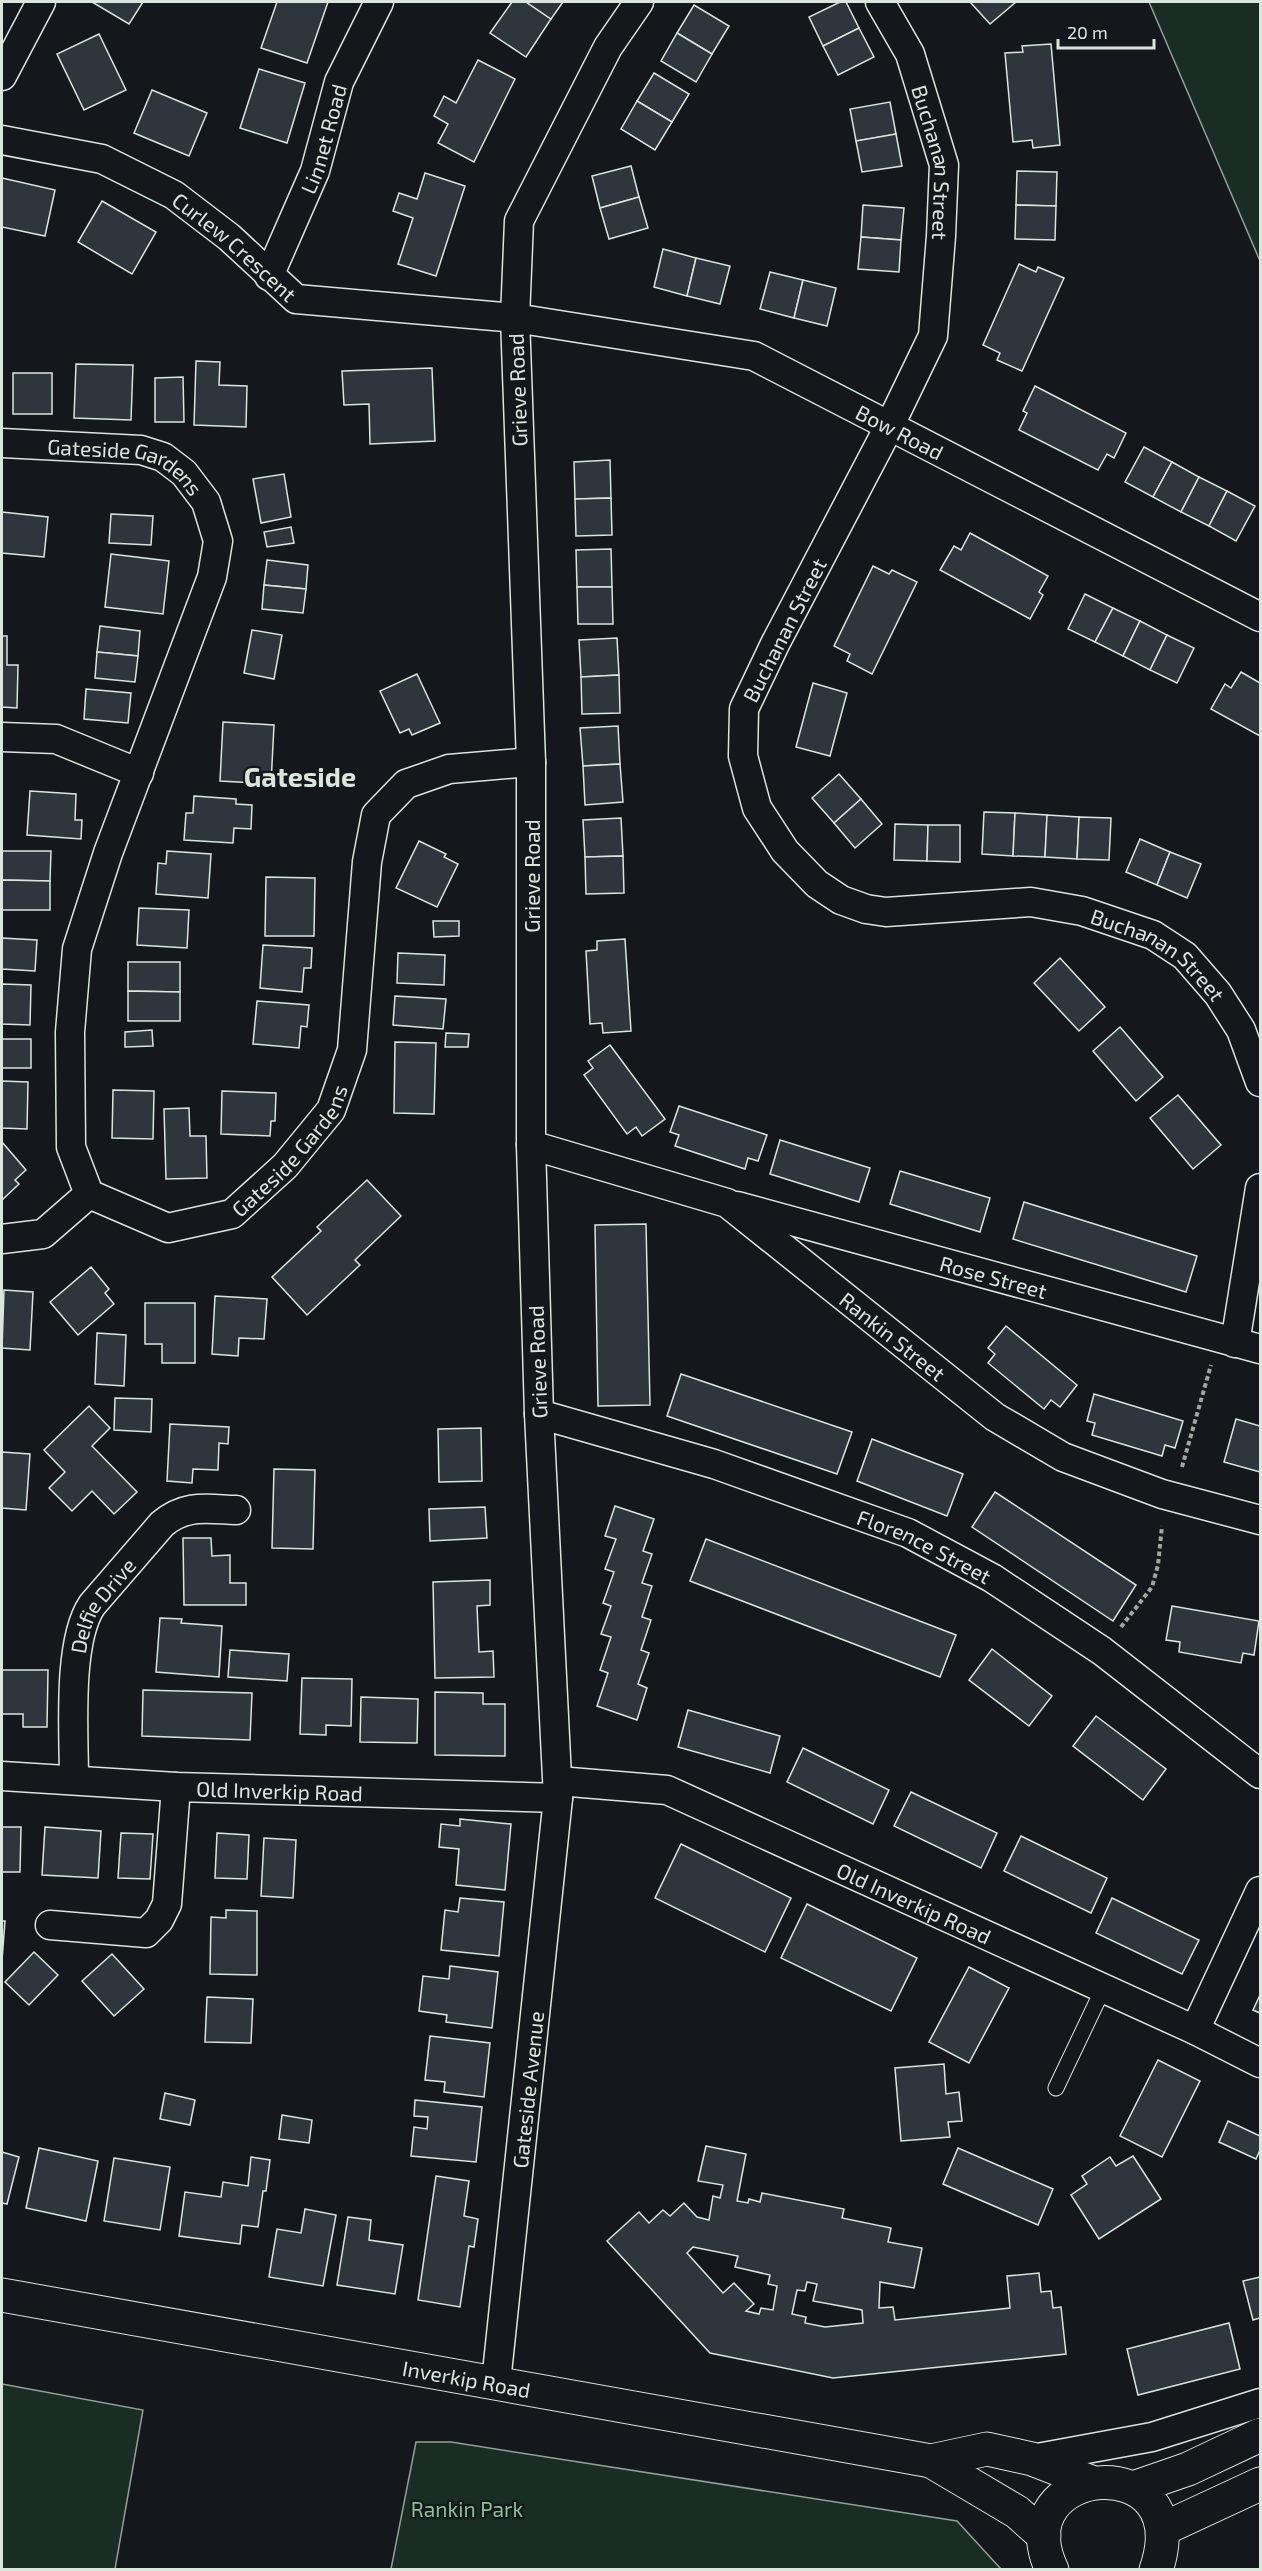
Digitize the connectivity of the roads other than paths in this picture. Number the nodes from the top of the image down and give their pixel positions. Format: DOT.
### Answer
graph roads {
  1 [pos="41,2"];
  2 [pos="379,2"];
  3 [pos="639,2"];
  4 [pos="880,2"];
  5 [pos="2,76"];
  6 [pos="2,140"];
  7 [pos="269,276"];
  8 [pos="515,318"];
  9 [pos="890,425"];
  10 [pos="2,443"];
  11 [pos="1260,617"];
  12 [pos="2,737"];
  13 [pos="531,762"];
  14 [pos="139,773"];
  15 [pos="1260,1082"];
  16 [pos="531,1145"];
  17 [pos="1260,1188"];
  18 [pos="89,1194"];
  19 [pos="727,1203"];
  20 [pos="2,1239"];
  21 [pos="1238,1343"];
  22 [pos="539,1414"];
  23 [pos="236,1510"];
  24 [pos="1260,1520"];
  25 [pos="1260,1774"];
  26 [pos="2,1776"];
  27 [pos="74,1780"];
  28 [pos="176,1787"];
  29 [pos="558,1790"];
  30 [pos="1260,1891"];
  31 [pos="50,1925"];
  32 [pos="1103,1989"];
  33 [pos="1195,2030"];
  34 [pos="1260,2063"];
  35 [pos="1056,2088"];
  36 [pos="2,2295"];
  37 [pos="496,2382"];
  38 [pos="1260,2403"];
  39 [pos="1260,2435"];
  40 [pos="1032,2459"];
  41 [pos="931,2461"];
  42 [pos="1091,2482"];
  43 [pos="1260,2486"];
  44 [pos="1133,2488"];
  45 [pos="1163,2529"];
  46 [pos="1044,2536"];
  47 [pos="1052,2570"];
  48 [pos="1156,2570"];
  1 -- 5 [label="street"];
  2 -- 7 [label="street, Linnet Road"];
  3 -- 8 [label="street, Grieve Road"];
  4 -- 9 [label="street, Buchanan Street"];
  6 -- 7 [label="street, Curlew Crescent"];
  7 -- 8 [label="street, Curlew Crescent"];
  8 -- 9 [label="street, Bow Road"];
  8 -- 13 [label="street, Grieve Road"];
  9 -- 11 [label="street, Bow Road"];
  9 -- 15 [label="street, Buchanan Street"];
  10 -- 14 [label="street, Gateside Gardens"];
  12 -- 14 [label="street"];
  13 -- 16 [label="street, Grieve Road"];
  13 -- 18 [label="street, Gateside Gardens"];
  14 -- 18 [label="street, Gateside Gardens"];
  16 -- 19 [label="street, Rankin Street"];
  16 -- 22 [label="street, Grieve Road"];
  17 -- 21 [label="street"];
  18 -- 20 [label="street"];
  19 -- 21 [label="street, Rose Street"];
  19 -- 24 [label="street, Rankin Street"];
  22 -- 25 [label="street, Florence Street"];
  22 -- 29 [label="street, Grieve Road"];
  23 -- 27 [label="street, Delfie Drive"];
  26 -- 27 [label="street, Old Inverkip Road"];
  27 -- 28 [label="street, Old Inverkip Road"];
  28 -- 29 [label="street, Old Inverkip Road"];
  28 -- 31 [label="street"];
  29 -- 32 [label="street, Old Inverkip Road"];
  29 -- 37 [label="street, Gateside Avenue"];
  30 -- 33 [label="street"];
  32 -- 33 [label="street, Old Inverkip Road"];
  32 -- 35 [label="lane"];
  33 -- 34 [label="street, Old Inverkip Road"];
  36 -- 37 [label="highway, Inverkip Road"];
  37 -- 41 [label="highway, Inverkip Road"];
  38 -- 40 [label="street"];
  39 -- 44 [label="highway"];
  40 -- 41 [label="highway, Inverkip Road"];
  40 -- 42 [label="highway, Inverkip Road"];
  41 -- 46 [label="highway, Inverkip Road"];
  42 -- 44 [label="highway"];
  42 -- 46 [label="highway"];
  43 -- 45 [label="highway"];
  44 -- 45 [label="highway"];
  45 -- 48 [label="highway"];
  46 -- 47 [label="highway"];
}
